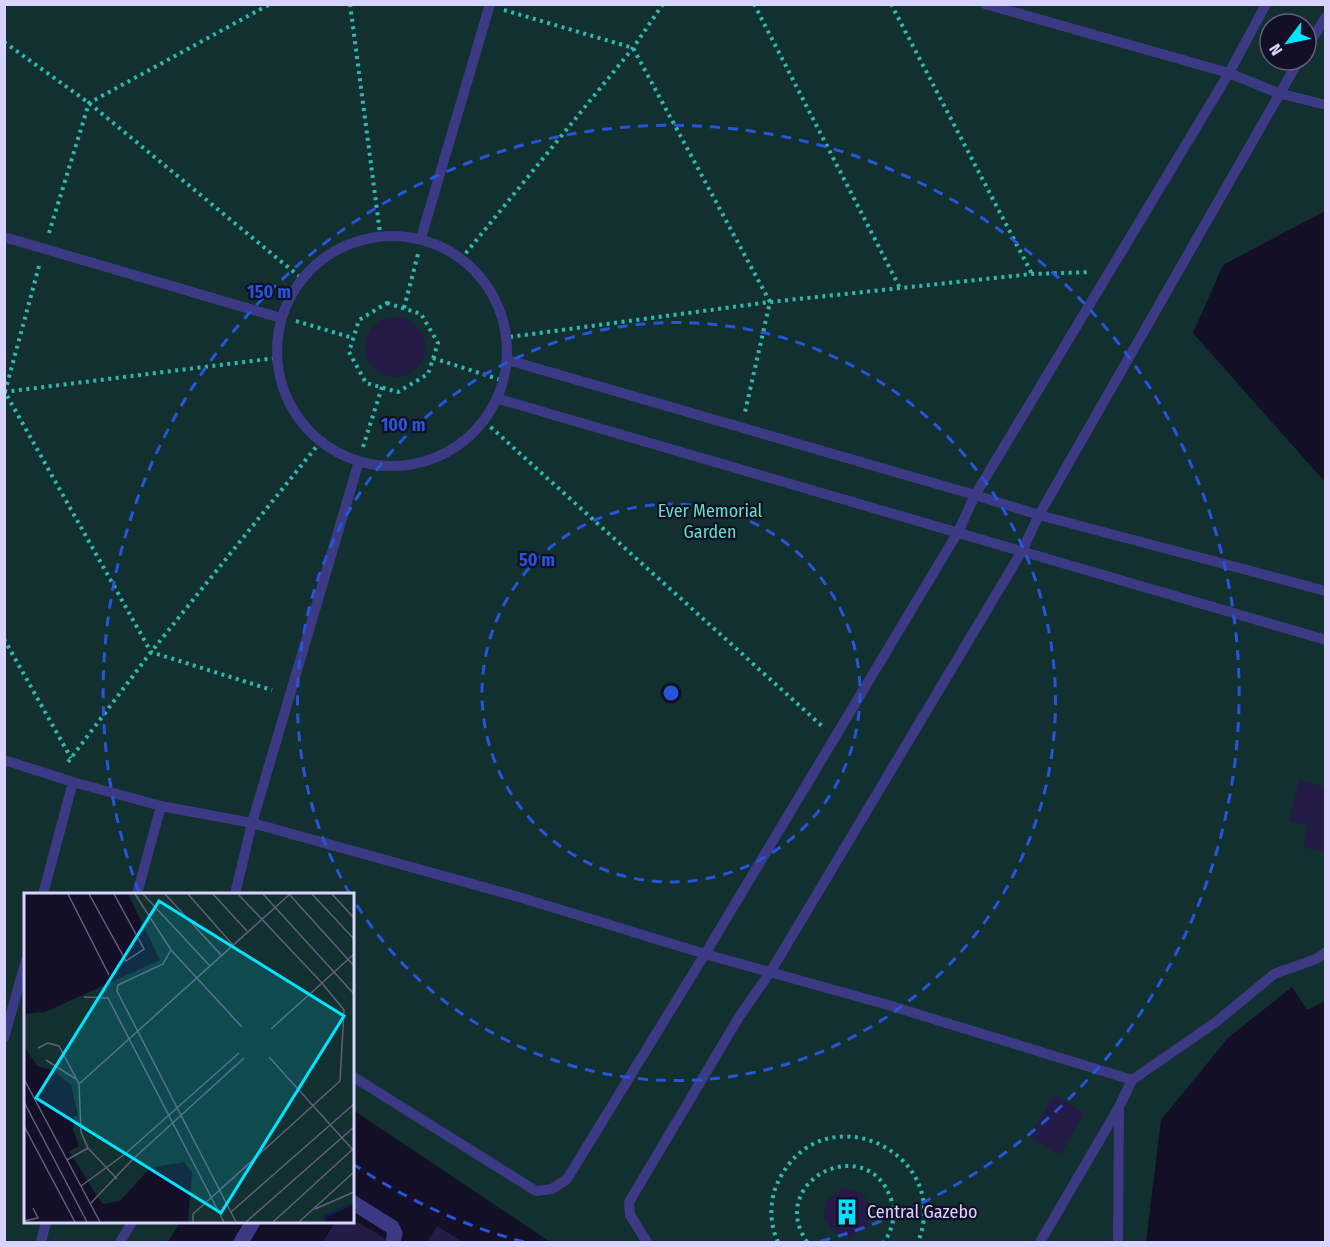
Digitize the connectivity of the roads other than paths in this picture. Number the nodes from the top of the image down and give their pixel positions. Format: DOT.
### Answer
graph roads {
  1 [pos="985,4"];
  2 [pos="1266,4"];
  3 [pos="489,5"];
  4 [pos="1326,17"];
  5 [pos="1318,30"];
  6 [pos="1291,72"];
  7 [pos="1229,73"];
  8 [pos="1278,93"];
  9 [pos="1326,105"];
  10 [pos="4,237"];
  11 [pos="421,238"];
  12 [pos="281,317"];
  13 [pos="508,360"];
  14 [pos="499,399"];
  15 [pos="359,461"];
  16 [pos="975,495"];
  17 [pos="1039,516"];
  18 [pos="958,532"];
  19 [pos="1022,551"];
  20 [pos="1326,591"];
  21 [pos="1326,640"];
  22 [pos="4,760"];
  23 [pos="74,782"];
  24 [pos="161,806"];
  25 [pos="252,823"];
  26 [pos="43,893"];
  27 [pos="137,893"];
  28 [pos="236,893"];
  29 [pos="1326,952"];
  30 [pos="705,954"];
  31 [pos="24,967"];
  32 [pos="771,971"];
  33 [pos="4,1038"];
  34 [pos="354,1077"];
  35 [pos="1132,1080"];
  36 [pos="1119,1107"];
  37 [pos="354,1203"];
  38 [pos="45,1223"];
  39 [pos="131,1223"];
  40 [pos="252,1223"];
  41 [pos="394,1238"];
  42 [pos="40,1242"];
  43 [pos="120,1242"];
  44 [pos="241,1242"];
  45 [pos="646,1242"];
  46 [pos="1040,1242"];
  47 [pos="1118,1242"];
  1 -- 7 [label="lane"];
  2 -- 7 [label="lane"];
  3 -- 11 [label="lane"];
  4 -- 5 [label="lane"];
  6 -- 8 [label="lane"];
  7 -- 8 [label="lane"];
  7 -- 16 [label="lane"];
  8 -- 9 [label="lane"];
  8 -- 17 [label="lane"];
  10 -- 12 [label="lane"];
  11 -- 12 [label="lane"];
  11 -- 13 [label="lane"];
  12 -- 15 [label="lane"];
  13 -- 14 [label="lane"];
  13 -- 16 [label="lane"];
  14 -- 15 [label="lane"];
  14 -- 18 [label="lane"];
  15 -- 25 [label="lane"];
  16 -- 17 [label="lane"];
  16 -- 18 [label="lane"];
  17 -- 19 [label="lane"];
  17 -- 20 [label="lane"];
  18 -- 19 [label="lane"];
  18 -- 30 [label="lane"];
  19 -- 21 [label="lane"];
  19 -- 32 [label="lane"];
  22 -- 23 [label="lane"];
  23 -- 24 [label="lane"];
  23 -- 26 [label="lane"];
  24 -- 25 [label="lane"];
  24 -- 27 [label="lane"];
  25 -- 28 [label="lane"];
  25 -- 30 [label="lane"];
  29 -- 35 [label="lane"];
  30 -- 32 [label="lane"];
  30 -- 34 [label="lane"];
  31 -- 33 [label="lane"];
  32 -- 35 [label="lane"];
  32 -- 45 [label="lane"];
  35 -- 36 [label="lane"];
  36 -- 46 [label="lane"];
  36 -- 47 [label="lane"];
  37 -- 41 [label="street"];
  38 -- 42 [label="lane"];
  39 -- 43 [label="lane"];
  40 -- 44 [label="street"];
}
